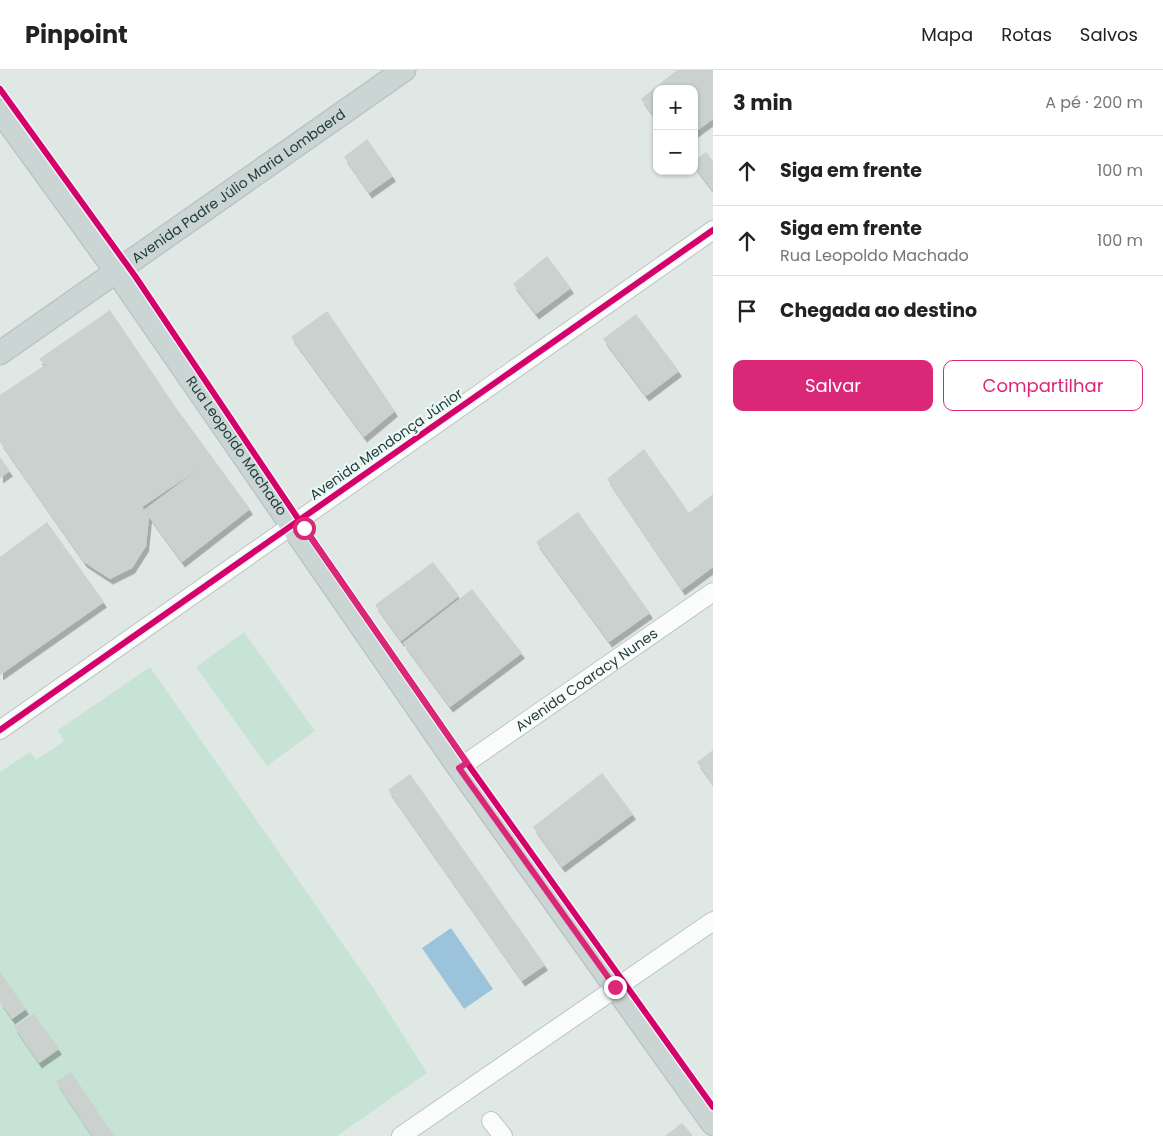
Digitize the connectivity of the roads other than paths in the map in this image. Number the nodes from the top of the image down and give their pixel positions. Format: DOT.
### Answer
graph roads {
  1 [pos="404,70"];
  2 [pos="0,111"];
  3 [pos="713,230"];
  4 [pos="116,271"];
  5 [pos="0,353"];
  6 [pos="290,526"];
  7 [pos="713,592"];
  8 [pos="0,730"];
  9 [pos="459,768"];
  10 [pos="713,920"];
  11 [pos="615,987"];
  12 [pos="491,1122"];
  13 [pos="713,1124"];
  14 [pos="401,1136"];
  15 [pos="503,1136"];
  1 -- 4 [label="main road, Avenida Padre Júlio Maria Lombaerd"];
  2 -- 4 [label="main road, Rua Leopoldo Machado"];
  3 -- 6 [label="street, Avenida Mendonça Júnior"];
  4 -- 5 [label="main road, Avenida Padre Júlio Maria Lombaerd"];
  4 -- 6 [label="main road, Rua Leopoldo Machado"];
  6 -- 8 [label="street, Avenida Mendonça Júnior"];
  6 -- 9 [label="main road, Rua Leopoldo Machado"];
  7 -- 9 [label="street, Avenida Coaracy Nunes"];
  9 -- 11 [label="main road, Rua Leopoldo Machado"];
  10 -- 11 [label="street"];
  11 -- 13 [label="main road, Rua Leopoldo Machado"];
  11 -- 14 [label="street"];
  12 -- 15 [label="street"];
}
